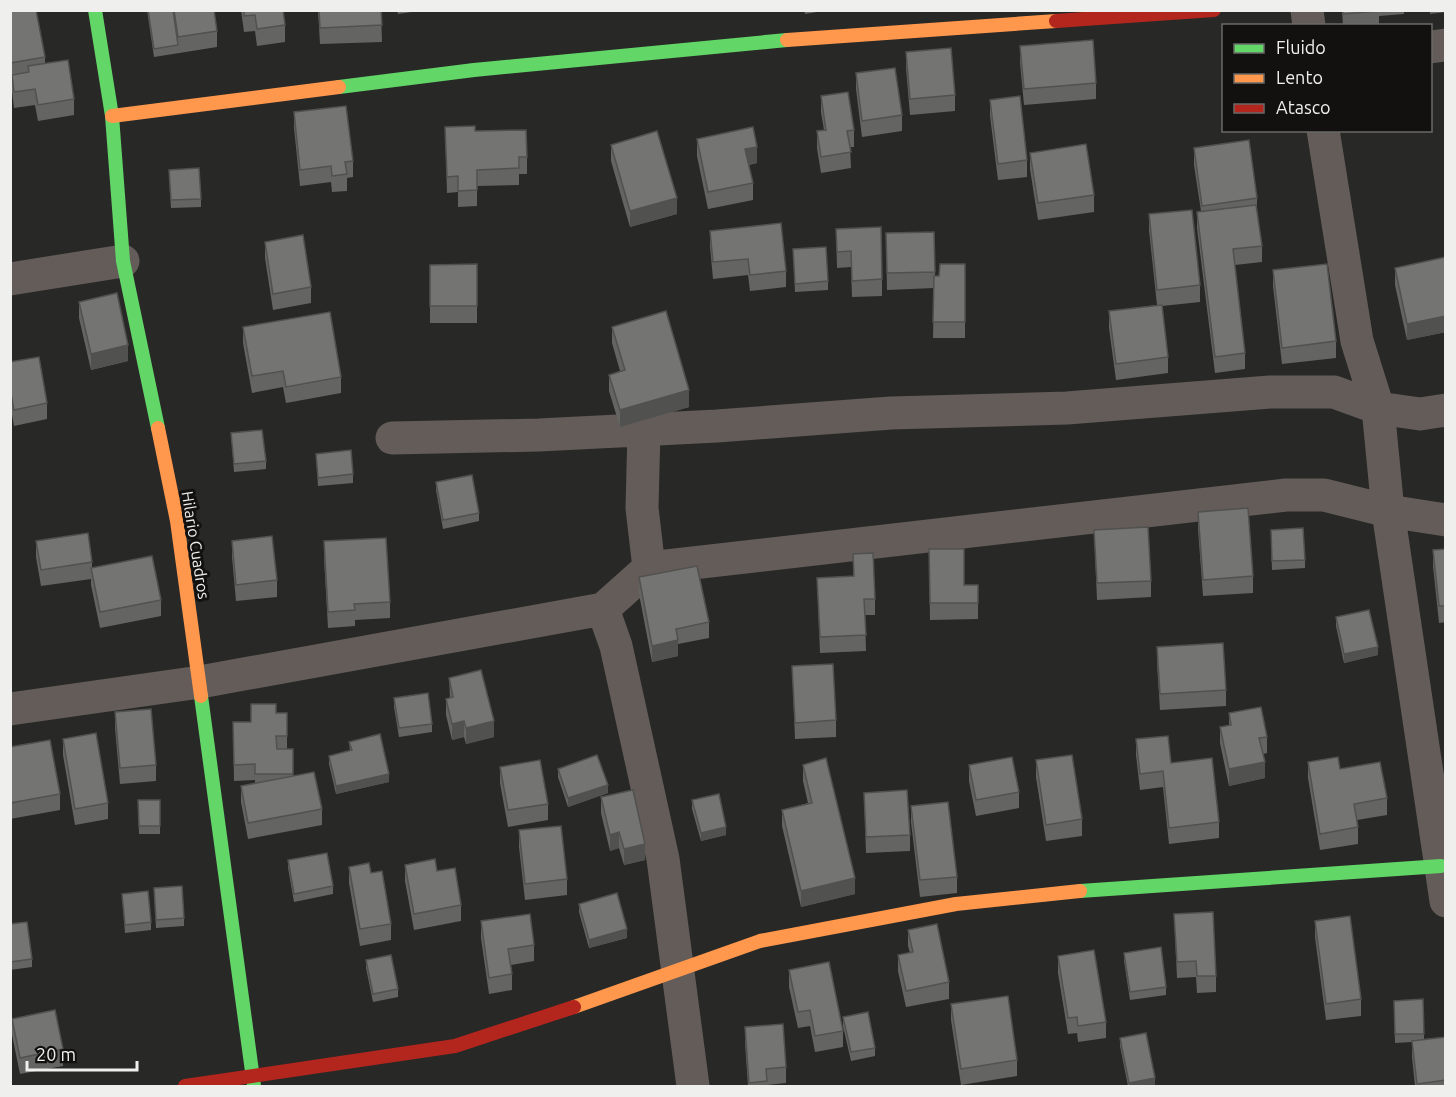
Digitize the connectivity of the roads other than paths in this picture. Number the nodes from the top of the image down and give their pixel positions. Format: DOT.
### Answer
graph roads {
  1 [pos="95,10"];
  2 [pos="1214,10"];
  3 [pos="112,116"];
  4 [pos="1323,132"];
  5 [pos="123,261"];
  6 [pos="10,279"];
  7 [pos="1378,408"];
  8 [pos="1446,410"];
  9 [pos="644,430"];
  10 [pos="392,438"];
  11 [pos="1388,511"];
  12 [pos="1446,520"];
  13 [pos="649,568"];
  14 [pos="603,609"];
  15 [pos="200,682"];
  16 [pos="10,709"];
  17 [pos="1441,866"];
  18 [pos="1446,901"];
  19 [pos="678,970"];
  20 [pos="253,1082"];
  21 [pos="185,1086"];
  22 [pos="693,1086"];
  1 -- 3 [label="street, Hilario Cuadros"];
  2 -- 3 [label="street"];
  3 -- 5 [label="street, Hilario Cuadros"];
  4 -- 7 [label="street"];
  5 -- 6 [label="street"];
  5 -- 15 [label="street, Hilario Cuadros"];
  7 -- 8 [label="street"];
  7 -- 9 [label="street"];
  7 -- 11 [label="street"];
  9 -- 10 [label="street"];
  9 -- 13 [label="street"];
  11 -- 12 [label="street"];
  11 -- 13 [label="street"];
  11 -- 17 [label="street"];
  13 -- 14 [label="street"];
  14 -- 15 [label="street"];
  14 -- 19 [label="street"];
  15 -- 16 [label="street"];
  15 -- 20 [label="street, Hilario Cuadros"];
  17 -- 18 [label="street"];
  17 -- 19 [label="street"];
  19 -- 20 [label="street"];
  19 -- 22 [label="street"];
  20 -- 21 [label="street"];
}
